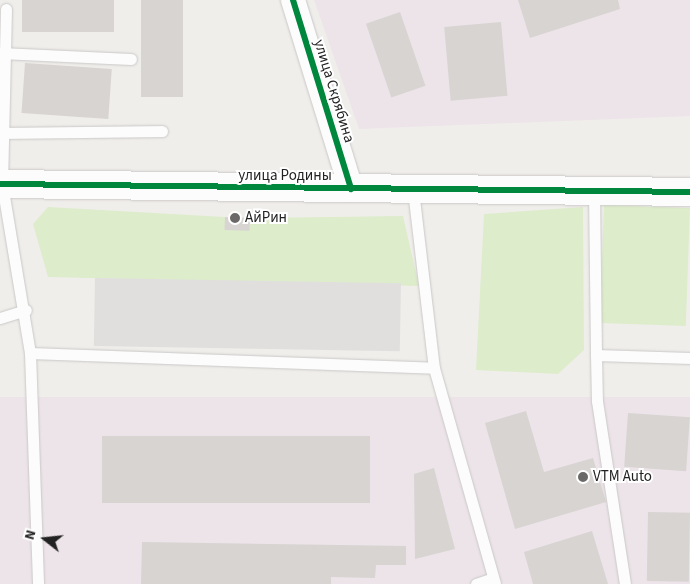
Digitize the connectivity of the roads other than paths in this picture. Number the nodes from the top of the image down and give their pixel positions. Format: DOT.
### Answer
graph roads {
  1 [pos="293,0"];
  2 [pos="6,10"];
  3 [pos="2,53"];
  4 [pos="131,59"];
  5 [pos="162,131"];
  6 [pos="5,133"];
  7 [pos="2,148"];
  8 [pos="1,184"];
  9 [pos="351,190"];
  10 [pos="413,190"];
  11 [pos="594,191"];
  12 [pos="690,192"];
  13 [pos="26,310"];
  14 [pos="0,318"];
  15 [pos="30,353"];
  16 [pos="596,355"];
  17 [pos="690,358"];
  18 [pos="434,368"];
  19 [pos="494,581"];
  20 [pos="38,584"];
  21 [pos="476,584"];
  22 [pos="625,584"];
  1 -- 9 [label="street, улица Скрябина"];
  2 -- 3 [label="lane"];
  3 -- 4 [label="lane"];
  3 -- 6 [label="lane"];
  5 -- 6 [label="lane"];
  6 -- 7 [label="lane"];
  7 -- 8 [label="lane"];
  8 -- 9 [label="street, улица Родины"];
  8 -- 13 [label="lane"];
  9 -- 10 [label="street, улица Родины"];
  10 -- 11 [label="street, улица Родины"];
  10 -- 18 [label="lane"];
  11 -- 12 [label="street, улица Родины"];
  11 -- 16 [label="lane"];
  13 -- 14 [label="lane"];
  13 -- 15 [label="lane"];
  15 -- 18 [label="lane"];
  15 -- 20 [label="lane"];
  16 -- 17 [label="lane"];
  16 -- 22 [label="lane"];
  18 -- 19 [label="lane"];
  19 -- 21 [label="lane"];
}
